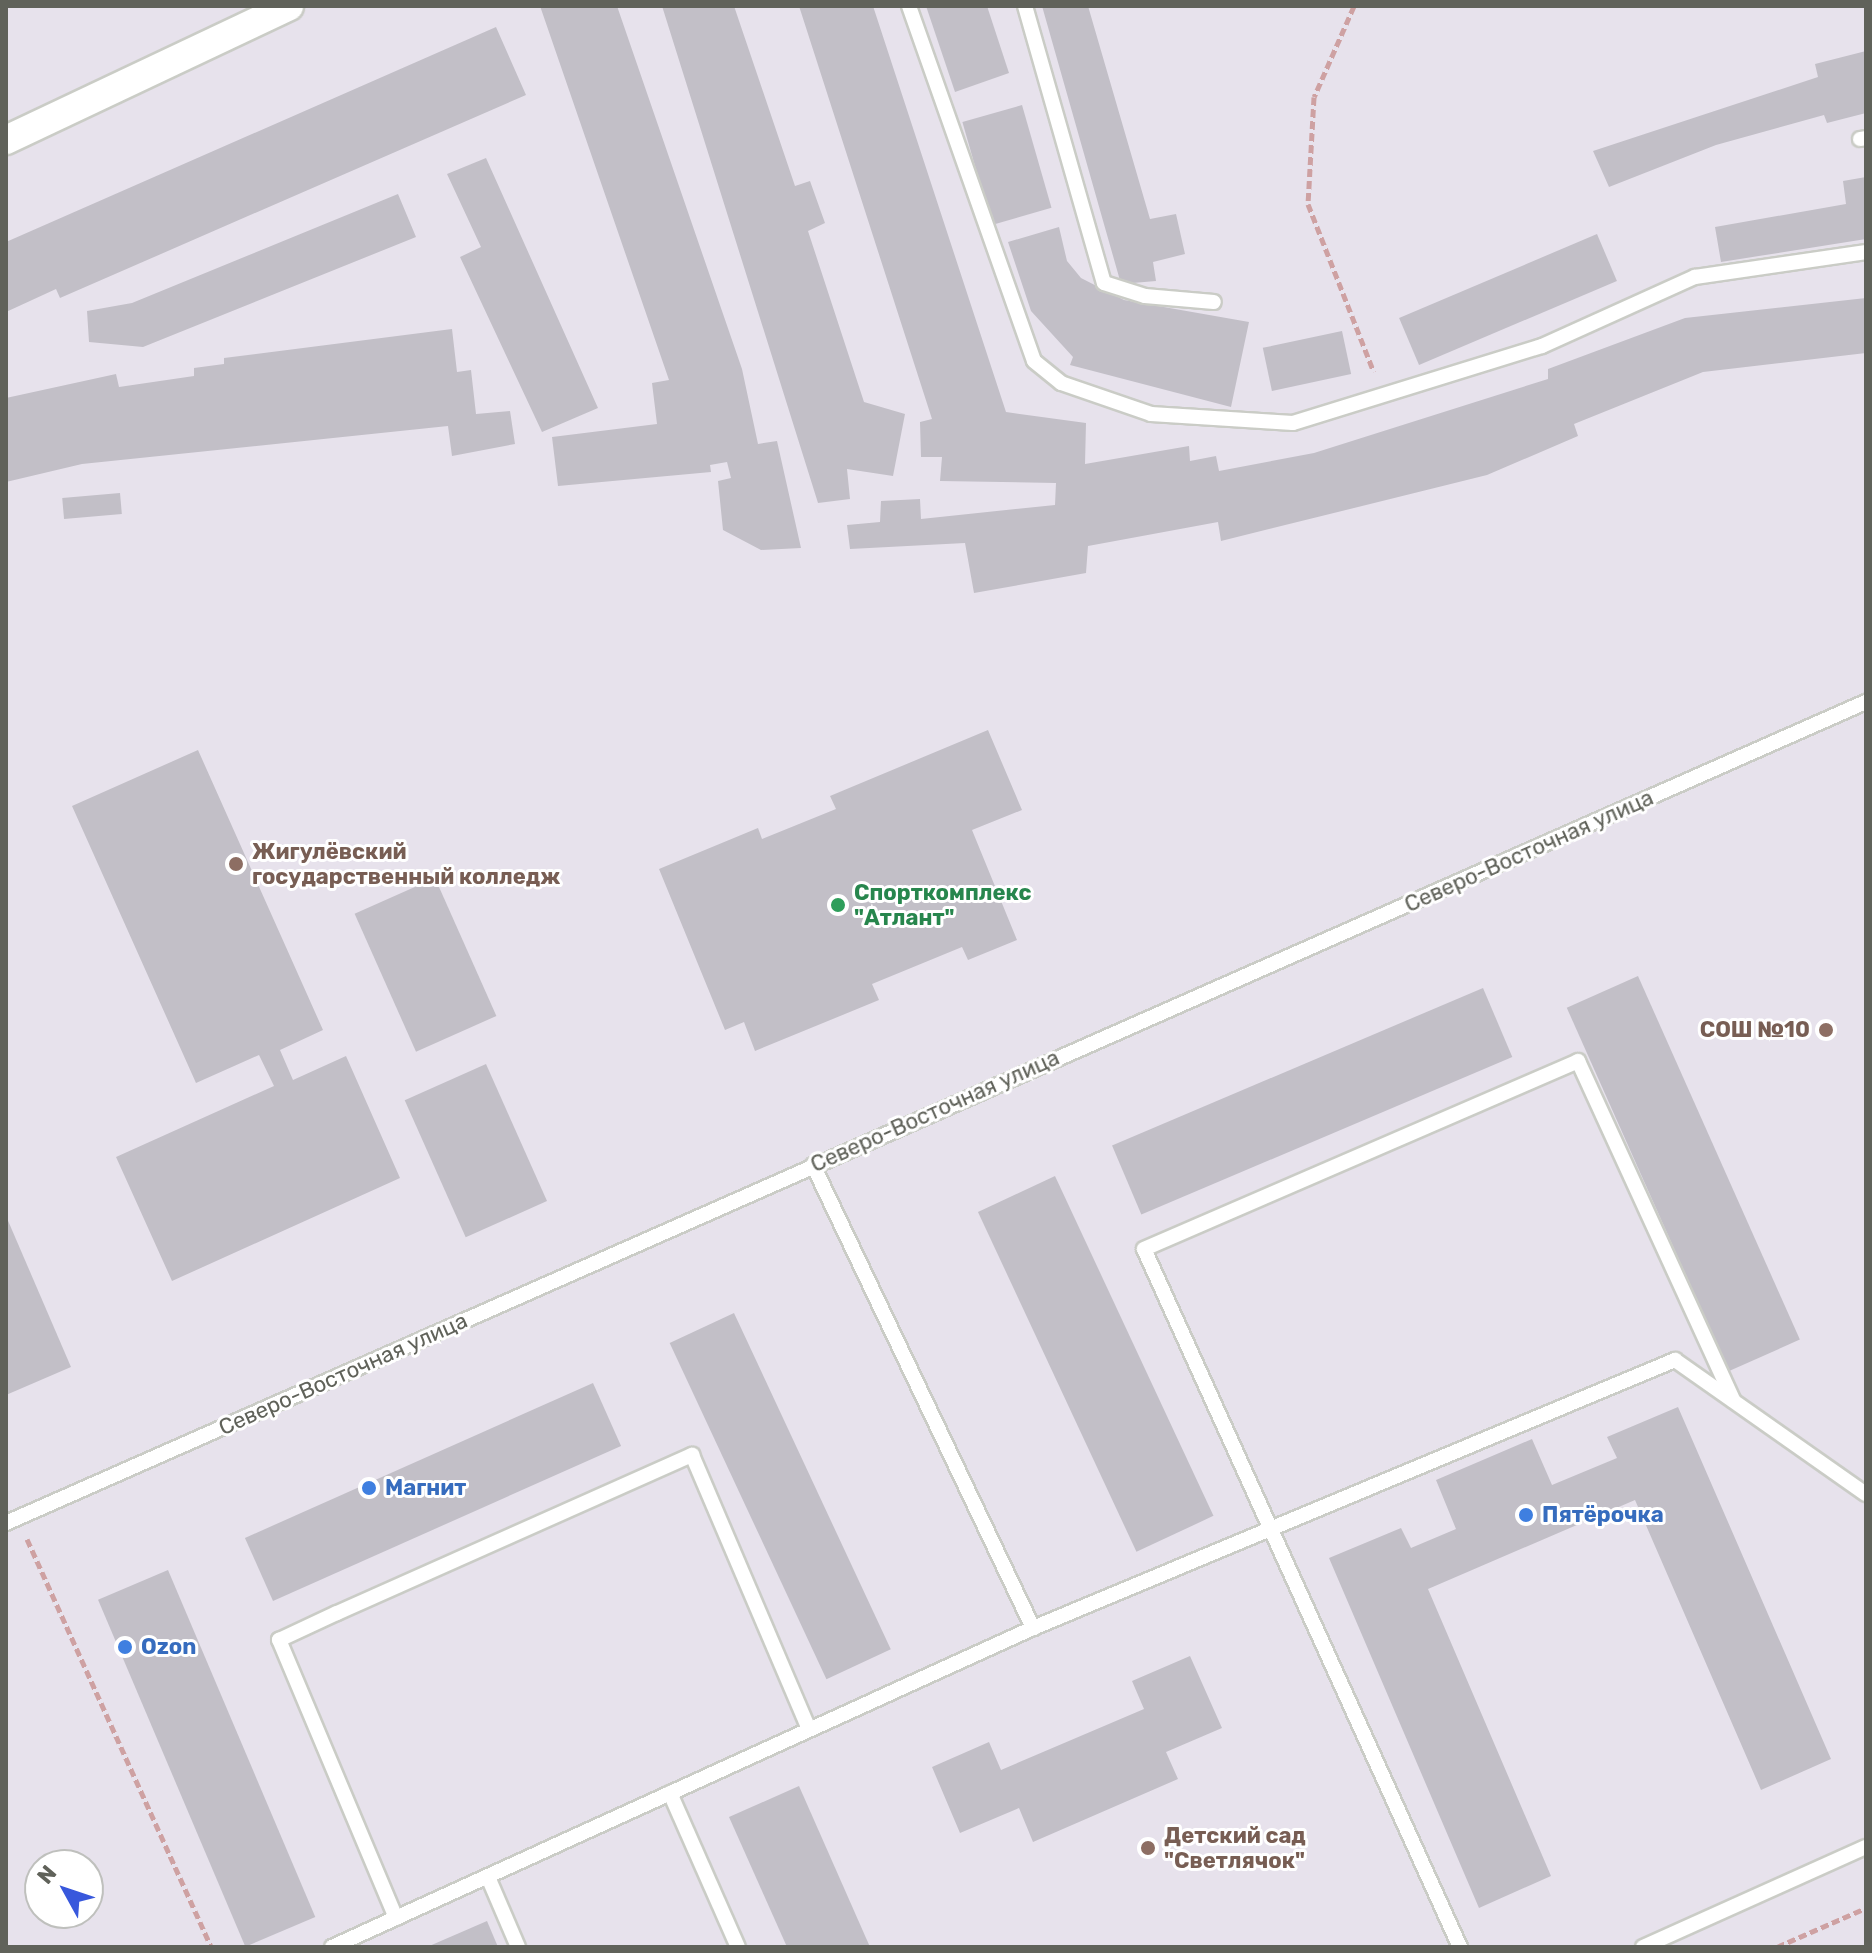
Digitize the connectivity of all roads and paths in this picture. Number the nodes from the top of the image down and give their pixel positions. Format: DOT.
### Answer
graph roads {
  1 [pos="289,6"];
  2 [pos="909,6"];
  3 [pos="1025,6"];
  4 [pos="1354,6"];
  5 [pos="6,140"];
  6 [pos="1866,252"];
  7 [pos="1214,302"];
  8 [pos="1383,395"];
  9 [pos="1866,702"];
  10 [pos="813,1165"];
  11 [pos="1733,1400"];
  12 [pos="1866,1494"];
  13 [pos="12,1521"];
  14 [pos="1270,1529"];
  15 [pos="1033,1628"];
  16 [pos="809,1729"];
  17 [pos="670,1793"];
  18 [pos="1866,1847"];
  19 [pos="488,1877"];
  20 [pos="1866,1908"];
  21 [pos="396,1918"];
  22 [pos="211,1947"];
  23 [pos="332,1947"];
  24 [pos="518,1947"];
  25 [pos="738,1947"];
  26 [pos="1460,1947"];
  27 [pos="1643,1947"];
  28 [pos="1777,1947"];
  1 -- 5 [label="street"];
  2 -- 8 [label="lane"];
  3 -- 7 [label="lane"];
  4 -- 8 [label="path"];
  6 -- 8 [label="lane"];
  9 -- 10 [label="lane, Северо-Восточная улица"];
  10 -- 13 [label="lane, Северо-Восточная улица"];
  10 -- 15 [label="lane"];
  11 -- 12 [label="lane"];
  11 -- 14 [label="lane"];
  11 -- 14 [label="lane"];
  13 -- 22 [label="path"];
  14 -- 15 [label="lane"];
  14 -- 26 [label="lane"];
  15 -- 16 [label="lane"];
  16 -- 17 [label="lane"];
  16 -- 21 [label="lane"];
  17 -- 19 [label="lane"];
  17 -- 25 [label="lane"];
  18 -- 27 [label="lane"];
  19 -- 21 [label="lane"];
  19 -- 24 [label="lane"];
  20 -- 28 [label="path"];
  21 -- 23 [label="lane"];
}
